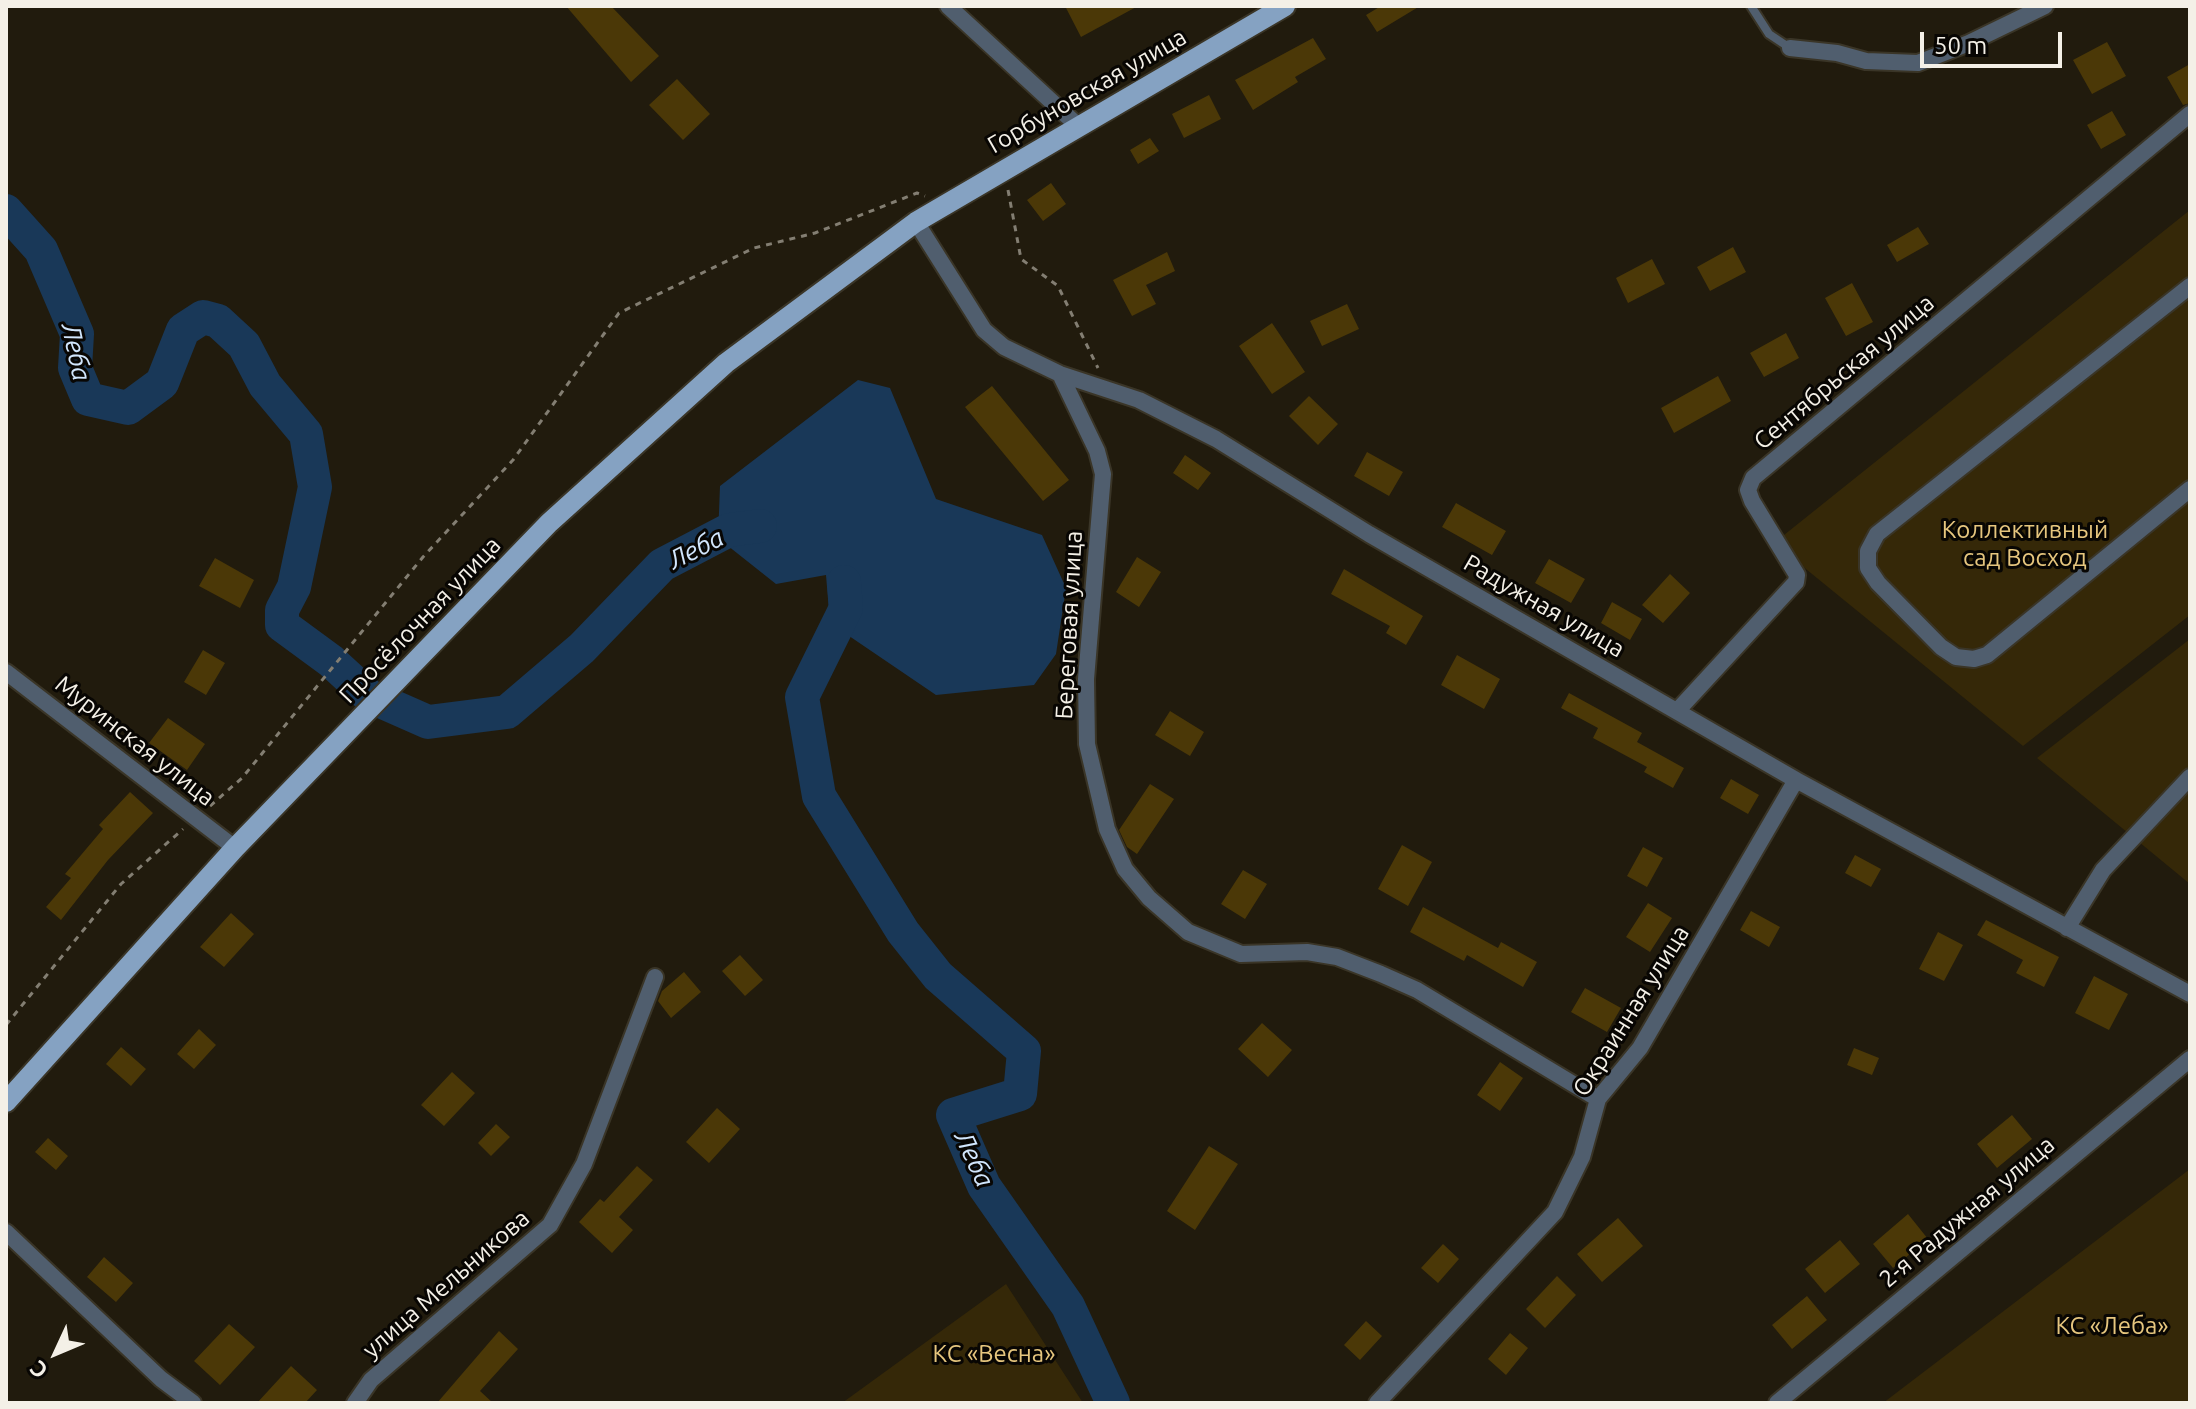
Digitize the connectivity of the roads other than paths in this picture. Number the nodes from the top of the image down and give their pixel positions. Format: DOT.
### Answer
graph roads {
  1 [pos="948,6"];
  2 [pos="1751,6"];
  3 [pos="2045,6"];
  4 [pos="1274,9"];
  5 [pos="1790,48"];
  6 [pos="2190,114"];
  7 [pos="1077,125"];
  8 [pos="916,222"];
  9 [pos="2190,286"];
  10 [pos="1060,374"];
  11 [pos="2190,489"];
  12 [pos="6,672"];
  13 [pos="1678,710"];
  14 [pos="2190,777"];
  15 [pos="1796,780"];
  16 [pos="235,848"];
  17 [pos="2067,928"];
  18 [pos="655,977"];
  19 [pos="2190,994"];
  20 [pos="2190,1059"];
  21 [pos="1598,1099"];
  22 [pos="6,1102"];
  23 [pos="6,1232"];
  24 [pos="193,1403"];
  25 [pos="355,1403"];
  26 [pos="1377,1403"];
  27 [pos="1777,1403"];
  1 -- 7 [label="street"];
  2 -- 5 [label="lane"];
  3 -- 5 [label="street"];
  4 -- 7 [label="main road, Горбуновская улица"];
  6 -- 13 [label="street, Сентябрьская улица"];
  7 -- 8 [label="main road, Горбуновская улица"];
  8 -- 10 [label="street, Радужная улица"];
  8 -- 16 [label="main road, Просёлочная улица"];
  9 -- 11 [label="street"];
  10 -- 13 [label="street, Радужная улица"];
  10 -- 21 [label="street, Береговая улица"];
  12 -- 16 [label="street, Муринская улица"];
  13 -- 15 [label="street, Радужная улица"];
  14 -- 17 [label="street"];
  15 -- 17 [label="street, Радужная улица"];
  15 -- 21 [label="street, Окраинная улица"];
  16 -- 22 [label="main road, Просёлочная улица"];
  17 -- 19 [label="street, Радужная улица"];
  18 -- 25 [label="street, улица Мельникова"];
  20 -- 27 [label="street, 2-я Радужная улица"];
  21 -- 26 [label="street, Окраинная улица"];
  23 -- 24 [label="street"];
}
